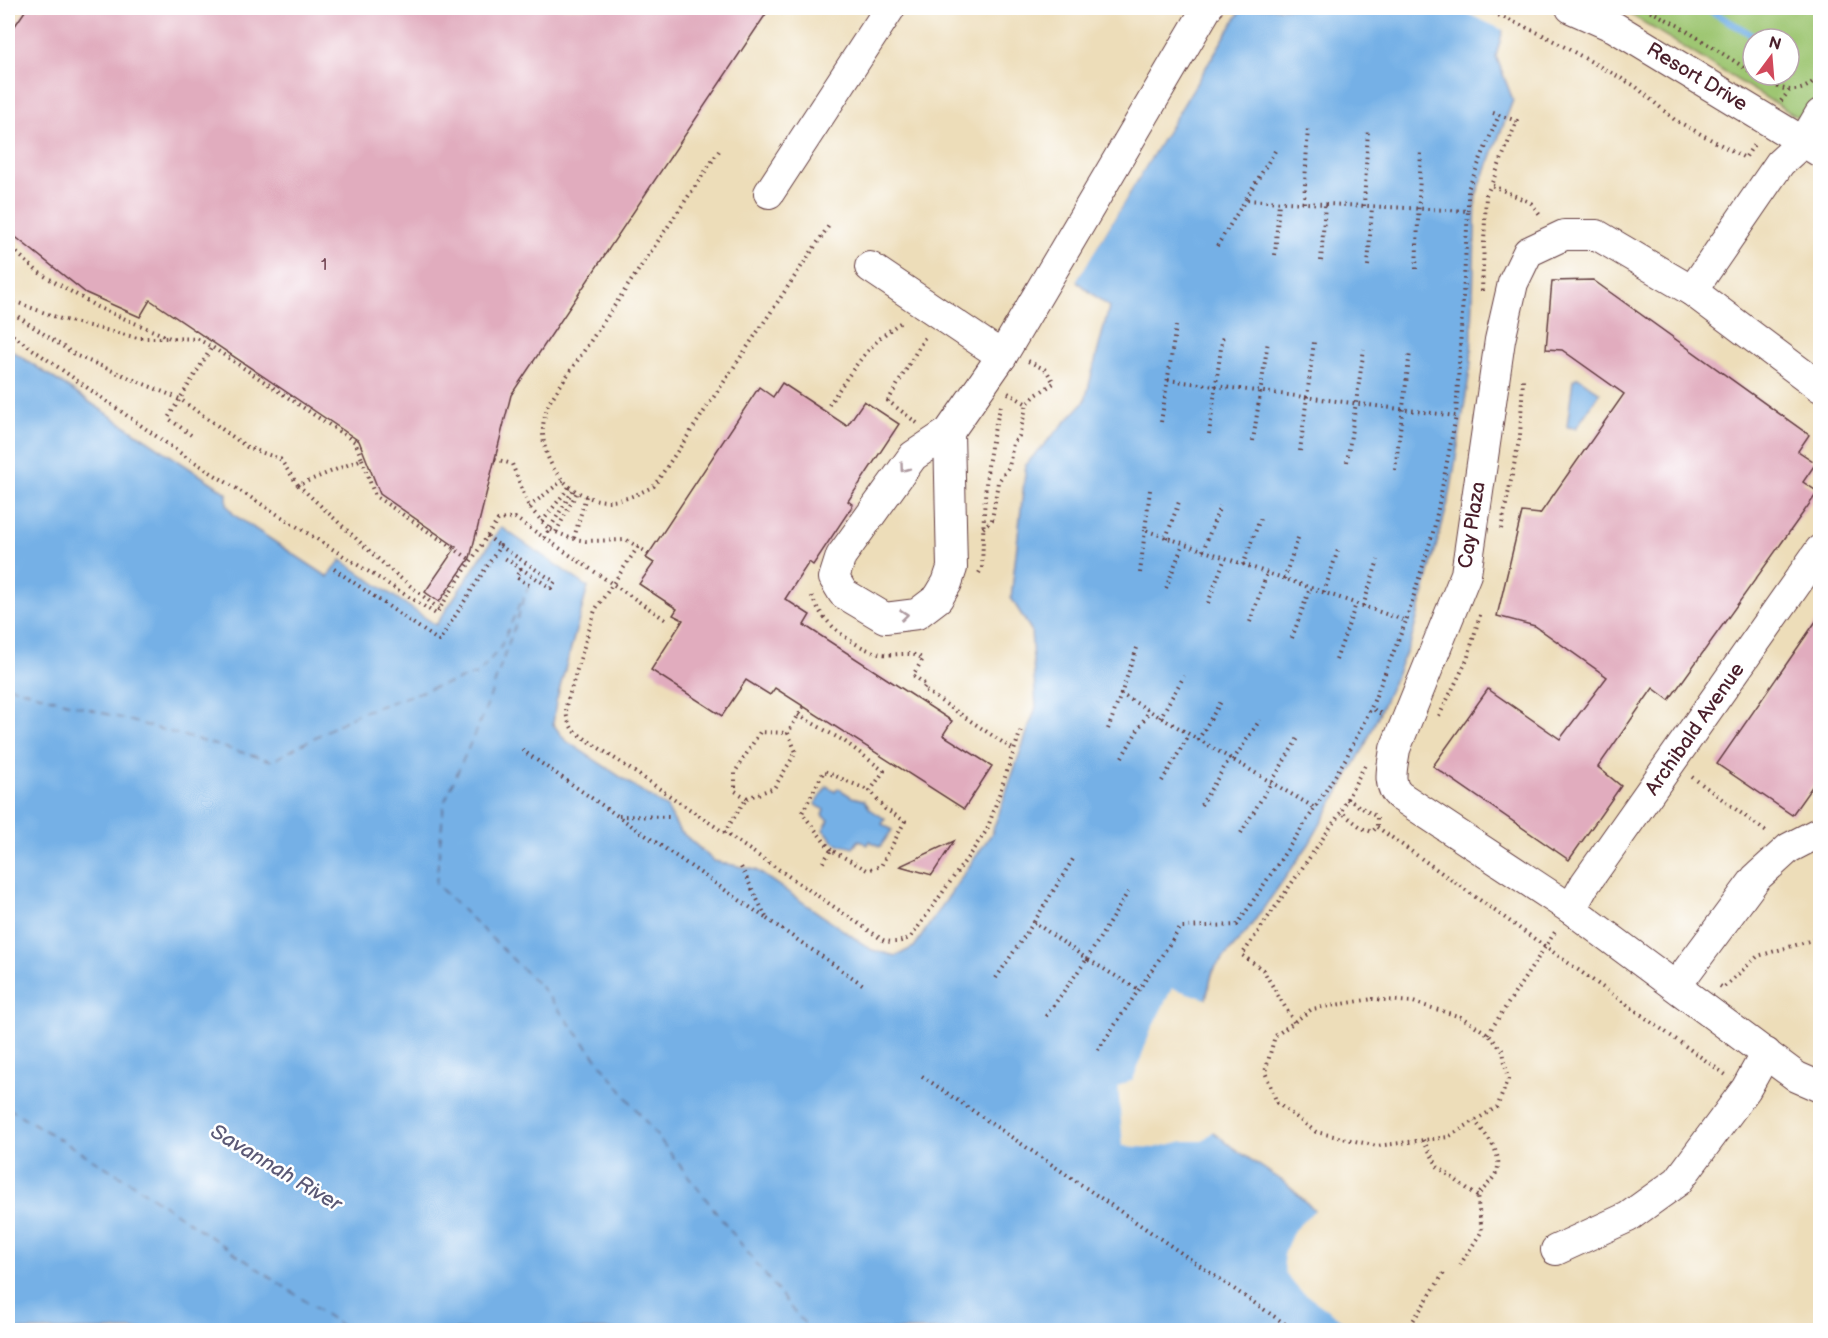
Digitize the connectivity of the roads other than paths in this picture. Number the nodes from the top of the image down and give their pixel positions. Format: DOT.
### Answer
graph roads {
  1 [pos="890,8"];
  2 [pos="1207,8"];
  3 [pos="1571,8"];
  4 [pos="1821,114"];
  5 [pos="1812,147"];
  6 [pos="769,193"];
  7 [pos="870,267"];
  8 [pos="1692,291"];
  9 [pos="1011,361"];
  10 [pos="1821,387"];
  11 [pos="949,432"];
  12 [pos="1821,550"];
  13 [pos="1821,832"];
  14 [pos="1570,909"];
  15 [pos="1682,976"];
  16 [pos="1766,1053"];
  17 [pos="1821,1087"];
  18 [pos="1556,1250"];
  1 -- 6 [label="street"];
  2 -- 9 [label="street"];
  3 -- 5 [label="street, Resort Drive"];
  4 -- 5 [label="street"];
  5 -- 8 [label="street"];
  7 -- 9 [label="street"];
  8 -- 10 [label="street, Cay Plaza"];
  8 -- 14 [label="street, Cay Plaza"];
  9 -- 11 [label="street"];
  11 -- 11 [label="street, one-way"];
  12 -- 14 [label="street, Archibald Avenue"];
  13 -- 15 [label="street"];
  14 -- 15 [label="street, Cay Plaza"];
  15 -- 16 [label="street, Cay Plaza"];
  16 -- 17 [label="street, Cay Plaza"];
  16 -- 18 [label="street"];
}
